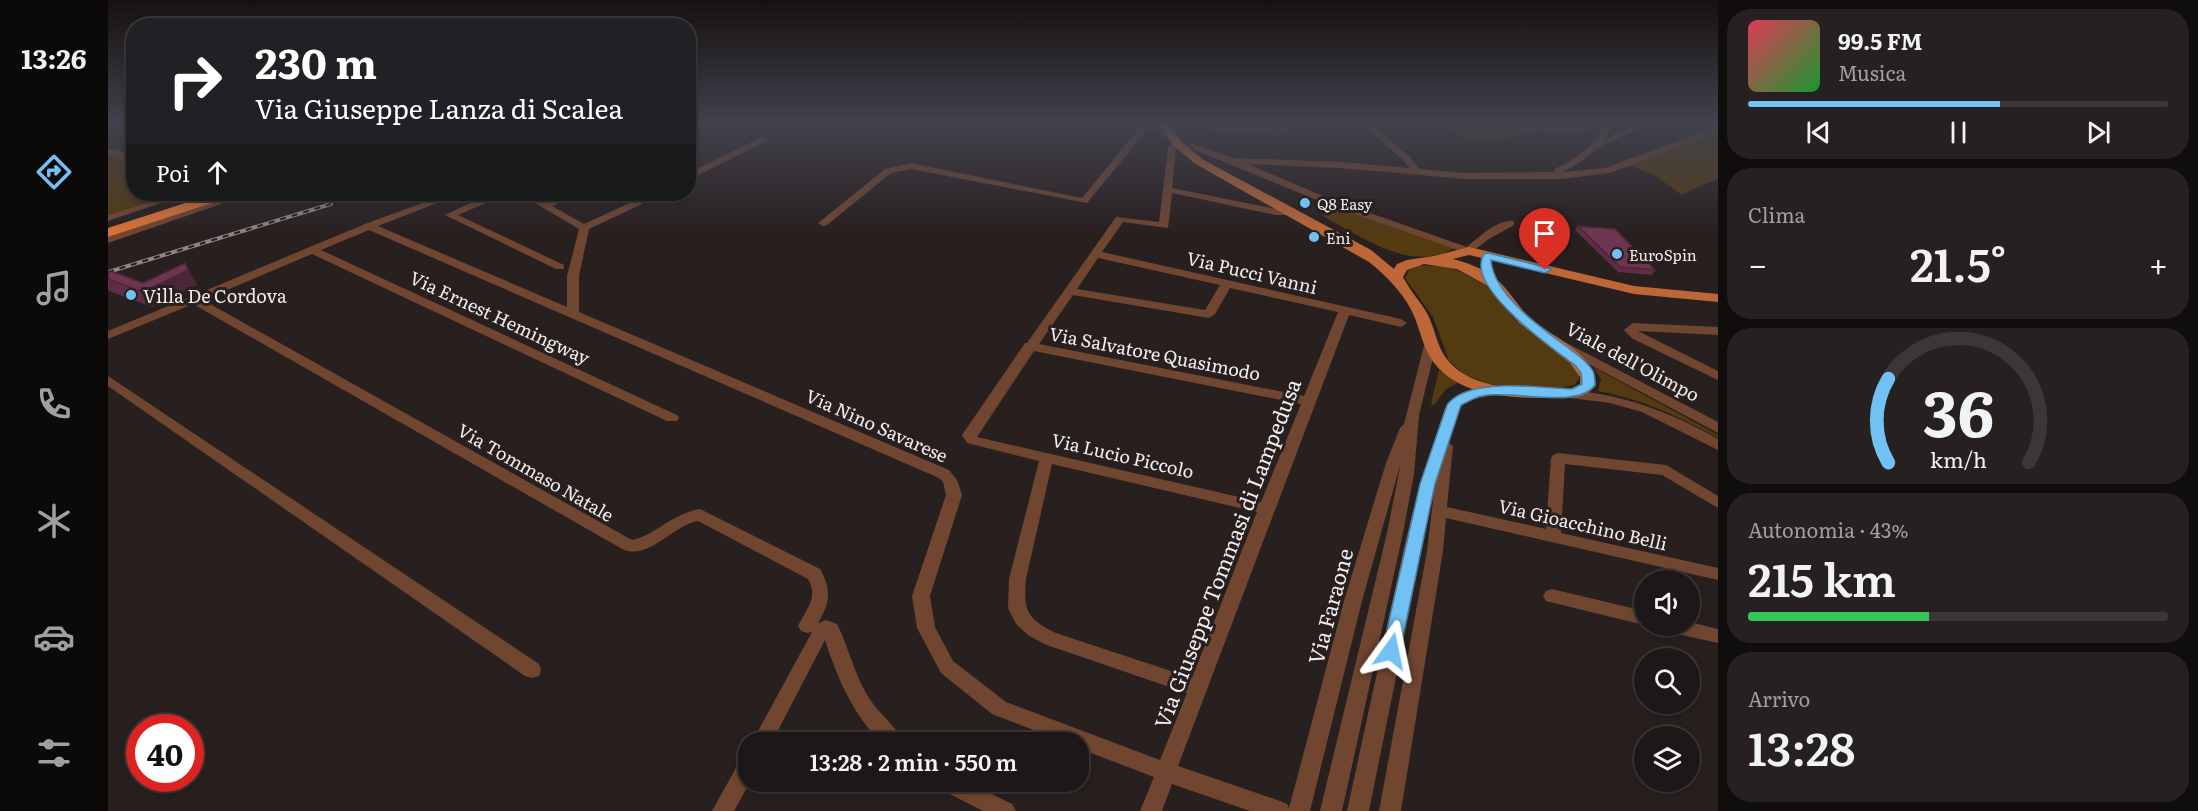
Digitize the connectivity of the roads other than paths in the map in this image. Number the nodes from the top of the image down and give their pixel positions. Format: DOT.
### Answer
graph roads {
  1 [pos="722,160"];
  2 [pos="1118,160"];
  3 [pos="1171,160"];
  4 [pos="1199,160"];
  5 [pos="1211,160"];
  6 [pos="1230,160"];
  7 [pos="1408,160"];
  8 [pos="1579,160"];
  9 [pos="1636,160"];
  10 [pos="1233,161"];
  11 [pos="1416,172"];
  12 [pos="696,173"];
  13 [pos="1560,176"];
  14 [pos="1169,190"];
  15 [pos="148,201"];
  16 [pos="174,201"];
  17 [pos="185,201"];
  18 [pos="204,201"];
  19 [pos="224,201"];
  20 [pos="436,201"];
  21 [pos="483,201"];
  22 [pos="538,201"];
  23 [pos="556,201"];
  24 [pos="641,201"];
  25 [pos="546,205"];
  26 [pos="1290,212"];
  27 [pos="108,220"];
  28 [pos="823,223"];
  29 [pos="1510,223"];
  30 [pos="108,226"];
  31 [pos="369,226"];
  32 [pos="584,228"];
  33 [pos="108,233"];
  34 [pos="108,240"];
  35 [pos="312,250"];
  36 [pos="1469,251"];
  37 [pos="1095,254"];
  38 [pos="1488,256"];
  39 [pos="1425,261"];
  40 [pos="560,267"];
  41 [pos="1226,284"];
  42 [pos="1398,284"];
  43 [pos="1494,284"];
  44 [pos="1068,291"];
  45 [pos="1718,298"];
  46 [pos="193,299"];
  47 [pos="1344,312"];
  48 [pos="573,315"];
  49 [pos="1401,323"];
  50 [pos="1530,326"];
  51 [pos="1718,331"];
  52 [pos="108,335"];
  53 [pos="1431,342"];
  54 [pos="1029,346"];
  55 [pos="1718,376"];
  56 [pos="108,381"];
  57 [pos="1495,390"];
  58 [pos="1563,393"];
  59 [pos="1309,401"];
  60 [pos="1412,415"];
  61 [pos="672,418"];
  62 [pos="1447,428"];
  63 [pos="1718,428"];
  64 [pos="1718,445"];
  65 [pos="1047,457"];
  66 [pos="1718,503"];
  67 [pos="1266,509"];
  68 [pos="1439,511"];
  69 [pos="1553,537"];
  70 [pos="1718,574"];
  71 [pos="1552,596"];
  72 [pos="1634,616"];
  73 [pos="814,627"];
  74 [pos="1700,632"];
  75 [pos="1718,636"];
  76 [pos="532,670"];
  77 [pos="1197,688"];
  78 [pos="767,732"];
  79 [pos="885,732"];
  80 [pos="1166,772"];
  81 [pos="738,784"];
  82 [pos="959,792"];
  83 [pos="975,805"];
  84 [pos="723,811"];
  85 [pos="1005,811"];
  86 [pos="1151,811"];
  87 [pos="1280,811"];
  88 [pos="1299,811"];
  89 [pos="1331,811"];
  90 [pos="1358,811"];
  91 [pos="1390,811"];
  1 -- 12 [label="street"];
  2 -- 28 [label="street"];
  3 -- 14 [label="street"];
  4 -- 26 [label="main road"];
  5 -- 39 [label="main road"];
  6 -- 10 [label="street"];
  7 -- 11 [label="street"];
  8 -- 13 [label="street"];
  9 -- 13 [label="street"];
  10 -- 11 [label="street"];
  10 -- 36 [label="street"];
  11 -- 13 [label="street"];
  14 -- 26 [label="street"];
  14 -- 37 [label="street"];
  15 -- 27 [label="street"];
  16 -- 27 [label="highway"];
  17 -- 30 [label="highway"];
  18 -- 33 [label="highway"];
  19 -- 34 [label="street"];
  20 -- 31 [label="street"];
  21 -- 40 [label="street"];
  22 -- 25 [label="street"];
  23 -- 25 [label="street"];
  24 -- 32 [label="street"];
  25 -- 32 [label="street"];
  26 -- 42 [label="main road"];
  29 -- 36 [label="street"];
  31 -- 35 [label="street"];
  31 -- 48 [label="street, Via Nino Savarese"];
  32 -- 48 [label="street"];
  35 -- 46 [label="street"];
  35 -- 61 [label="street, Via Ernest Hemingway"];
  36 -- 38 [label="main road"];
  36 -- 39 [label="main road"];
  37 -- 41 [label="street, Via Pucci Vanni"];
  37 -- 44 [label="street"];
  38 -- 43 [label="main road"];
  38 -- 45 [label="main road"];
  39 -- 42 [label="main road"];
  39 -- 43 [label="main road"];
  41 -- 44 [label="street"];
  41 -- 47 [label="street, Via Pucci Vanni"];
  42 -- 53 [label="main road"];
  43 -- 50 [label="main road"];
  44 -- 54 [label="street"];
  46 -- 52 [label="street"];
  46 -- 73 [label="street, Via Tommaso Natale"];
  47 -- 49 [label="street, Via Pucci Vanni"];
  47 -- 59 [label="street, Via Giuseppe Tommasi di Lampedusa"];
  48 -- 80 [label="street, Via Nino Savarese"];
  50 -- 58 [label="main road"];
  50 -- 63 [label="street, Viale dell'Olimpo"];
  51 -- 55 [label="street"];
  53 -- 57 [label="main road"];
  53 -- 60 [label="street"];
  54 -- 59 [label="street, Via Salvatore Quasimodo"];
  54 -- 65 [label="street, Via Lucio Piccolo"];
  56 -- 76 [label="street"];
  57 -- 58 [label="main road"];
  57 -- 62 [label="street"];
  58 -- 64 [label="street, Viale dell'Olimpo"];
  59 -- 67 [label="street, Via Giuseppe Tommasi di Lampedusa"];
  60 -- 88 [label="street, Via Faraone"];
  60 -- 89 [label="street"];
  62 -- 68 [label="street"];
  62 -- 90 [label="street"];
  65 -- 67 [label="street, Via Lucio Piccolo"];
  65 -- 77 [label="street"];
  66 -- 69 [label="street"];
  67 -- 77 [label="street, Via Giuseppe Tommasi di Lampedusa"];
  68 -- 69 [label="street, Via Gioacchino Belli"];
  68 -- 91 [label="street"];
  69 -- 70 [label="street, Via Gioacchino Belli"];
  71 -- 72 [label="street"];
  73 -- 78 [label="street"];
  73 -- 79 [label="street"];
  74 -- 75 [label="street"];
  77 -- 80 [label="street, Via Giuseppe Tommasi di Lampedusa"];
  80 -- 86 [label="street, Via Giuseppe Tommasi di Lampedusa"];
  80 -- 87 [label="street, Via Nino Savarese"];
  81 -- 84 [label="street"];
  82 -- 83 [label="street"];
  83 -- 85 [label="street"];
}
